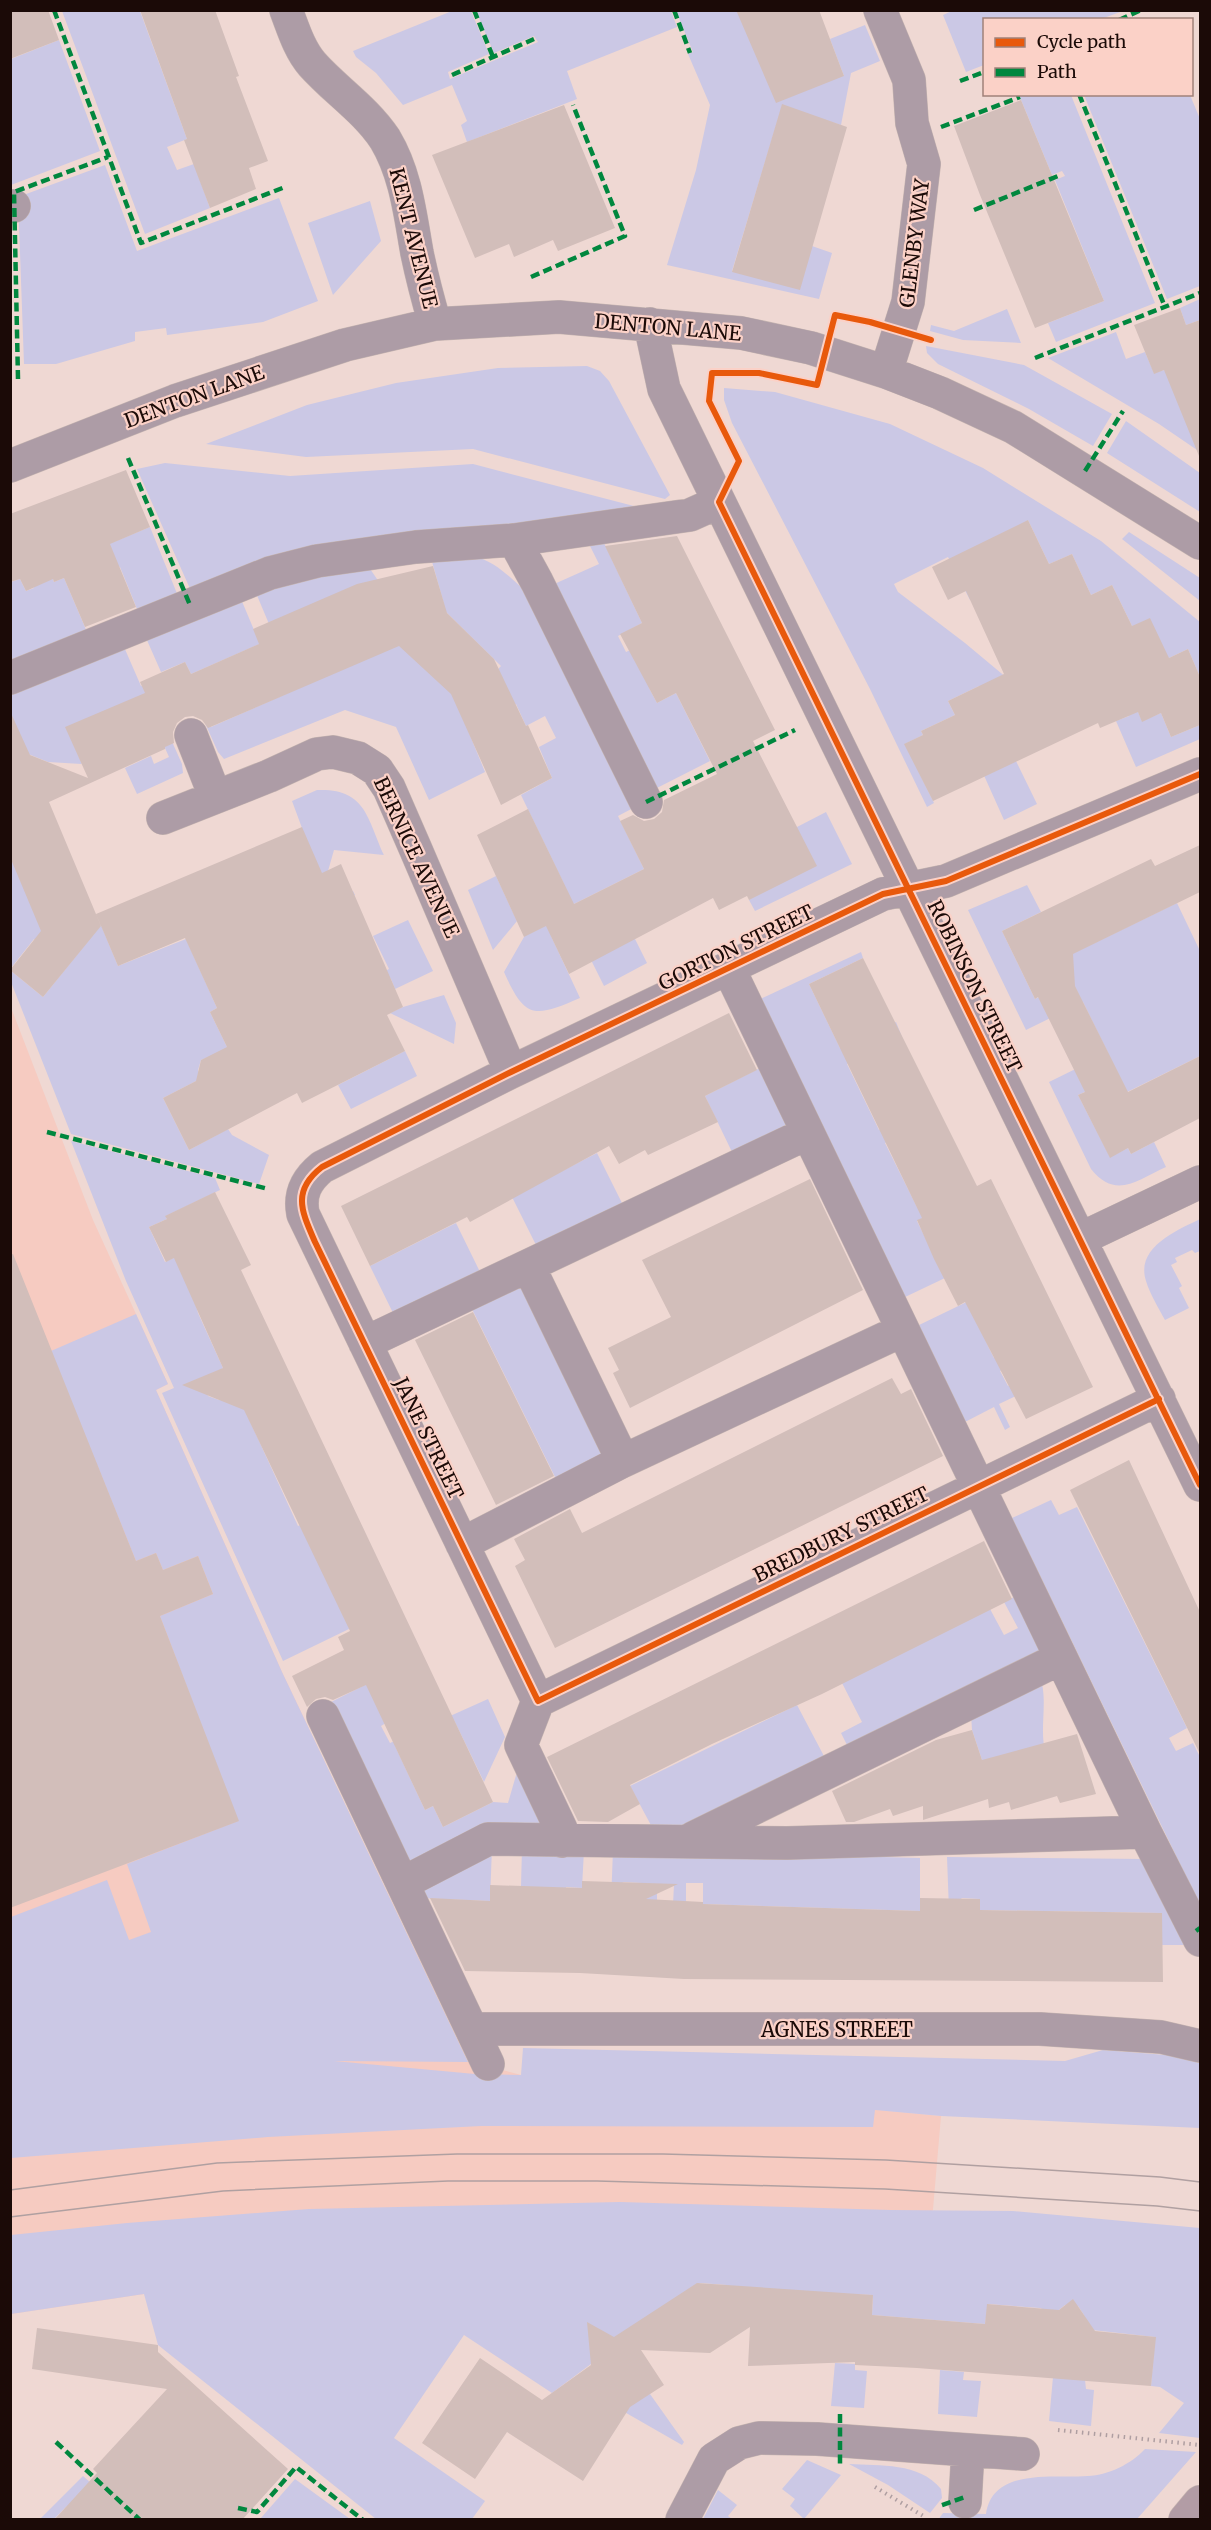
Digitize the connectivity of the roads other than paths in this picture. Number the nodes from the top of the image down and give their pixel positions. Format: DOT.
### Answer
graph roads {
  1 [pos="286,10"];
  2 [pos="880,10"];
  3 [pos="435,324"];
  4 [pos="650,324"];
  5 [pos="886,372"];
  6 [pos="10,466"];
  7 [pos="719,502"];
  8 [pos="514,540"];
  9 [pos="1200,543"];
  10 [pos="10,678"];
  11 [pos="190,735"];
  12 [pos="1200,774"];
  13 [pos="215,796"];
  14 [pos="646,802"];
  15 [pos="163,818"];
  16 [pos="910,890"];
  17 [pos="729,969"];
  18 [pos="511,1072"];
  19 [pos="808,1133"];
  20 [pos="1200,1182"];
  21 [pos="304,1188"];
  22 [pos="1080,1239"];
  23 [pos="529,1267"];
  24 [pos="903,1330"];
  25 [pos="365,1343"];
  26 [pos="1159,1399"];
  27 [pos="623,1461"];
  28 [pos="978,1485"];
  29 [pos="1200,1485"];
  30 [pos="462,1544"];
  31 [pos="1061,1658"];
  32 [pos="538,1701"];
  33 [pos="323,1716"];
  34 [pos="1145,1833"];
  35 [pos="687,1840"];
  36 [pos="562,1841"];
  37 [pos="403,1883"];
  38 [pos="1200,1940"];
  39 [pos="473,2029"];
  40 [pos="1200,2046"];
  41 [pos="488,2064"];
  42 [pos="968,2450"];
  43 [pos="1023,2454"];
  44 [pos="965,2502"];
  45 [pos="1200,2502"];
  46 [pos="682,2520"];
  47 [pos="1185,2520"];
  1 -- 3 [label="street, KENT AVENUE"];
  2 -- 5 [label="street, GLENBY WAY"];
  3 -- 4 [label="street, DENTON LANE"];
  3 -- 6 [label="street, DENTON LANE"];
  4 -- 5 [label="street, DENTON LANE"];
  4 -- 7 [label="street, ROBINSON STREET"];
  5 -- 9 [label="street, DENTON LANE"];
  7 -- 8 [label="street"];
  7 -- 16 [label="street, ROBINSON STREET"];
  8 -- 10 [label="street"];
  8 -- 14 [label="street"];
  11 -- 13 [label="street"];
  12 -- 16 [label="street, GORTON STREET"];
  13 -- 15 [label="street, BERNICE AVENUE"];
  13 -- 18 [label="street, BERNICE AVENUE"];
  16 -- 17 [label="street, GORTON STREET"];
  16 -- 22 [label="street, ROBINSON STREET"];
  17 -- 18 [label="street, GORTON STREET"];
  17 -- 19 [label="street"];
  18 -- 21 [label="street, GORTON STREET"];
  19 -- 23 [label="street"];
  19 -- 24 [label="street"];
  20 -- 22 [label="street"];
  21 -- 25 [label="street, JANE STREET"];
  22 -- 26 [label="street, ROBINSON STREET"];
  23 -- 25 [label="street"];
  23 -- 27 [label="street"];
  24 -- 27 [label="street"];
  24 -- 28 [label="street"];
  25 -- 30 [label="street, JANE STREET"];
  26 -- 28 [label="street, BREDBURY STREET"];
  26 -- 29 [label="street, ROBINSON STREET"];
  27 -- 30 [label="street"];
  28 -- 31 [label="street"];
  28 -- 32 [label="street, BREDBURY STREET"];
  30 -- 32 [label="street, JANE STREET"];
  31 -- 34 [label="street"];
  31 -- 35 [label="street"];
  32 -- 36 [label="street"];
  33 -- 37 [label="street"];
  34 -- 35 [label="street"];
  34 -- 38 [label="street"];
  35 -- 36 [label="street"];
  36 -- 37 [label="street"];
  37 -- 39 [label="street"];
  39 -- 40 [label="street, AGNES STREET"];
  39 -- 41 [label="street"];
  42 -- 43 [label="street"];
  42 -- 44 [label="street"];
  42 -- 46 [label="street"];
  45 -- 47 [label="main road"];
}
